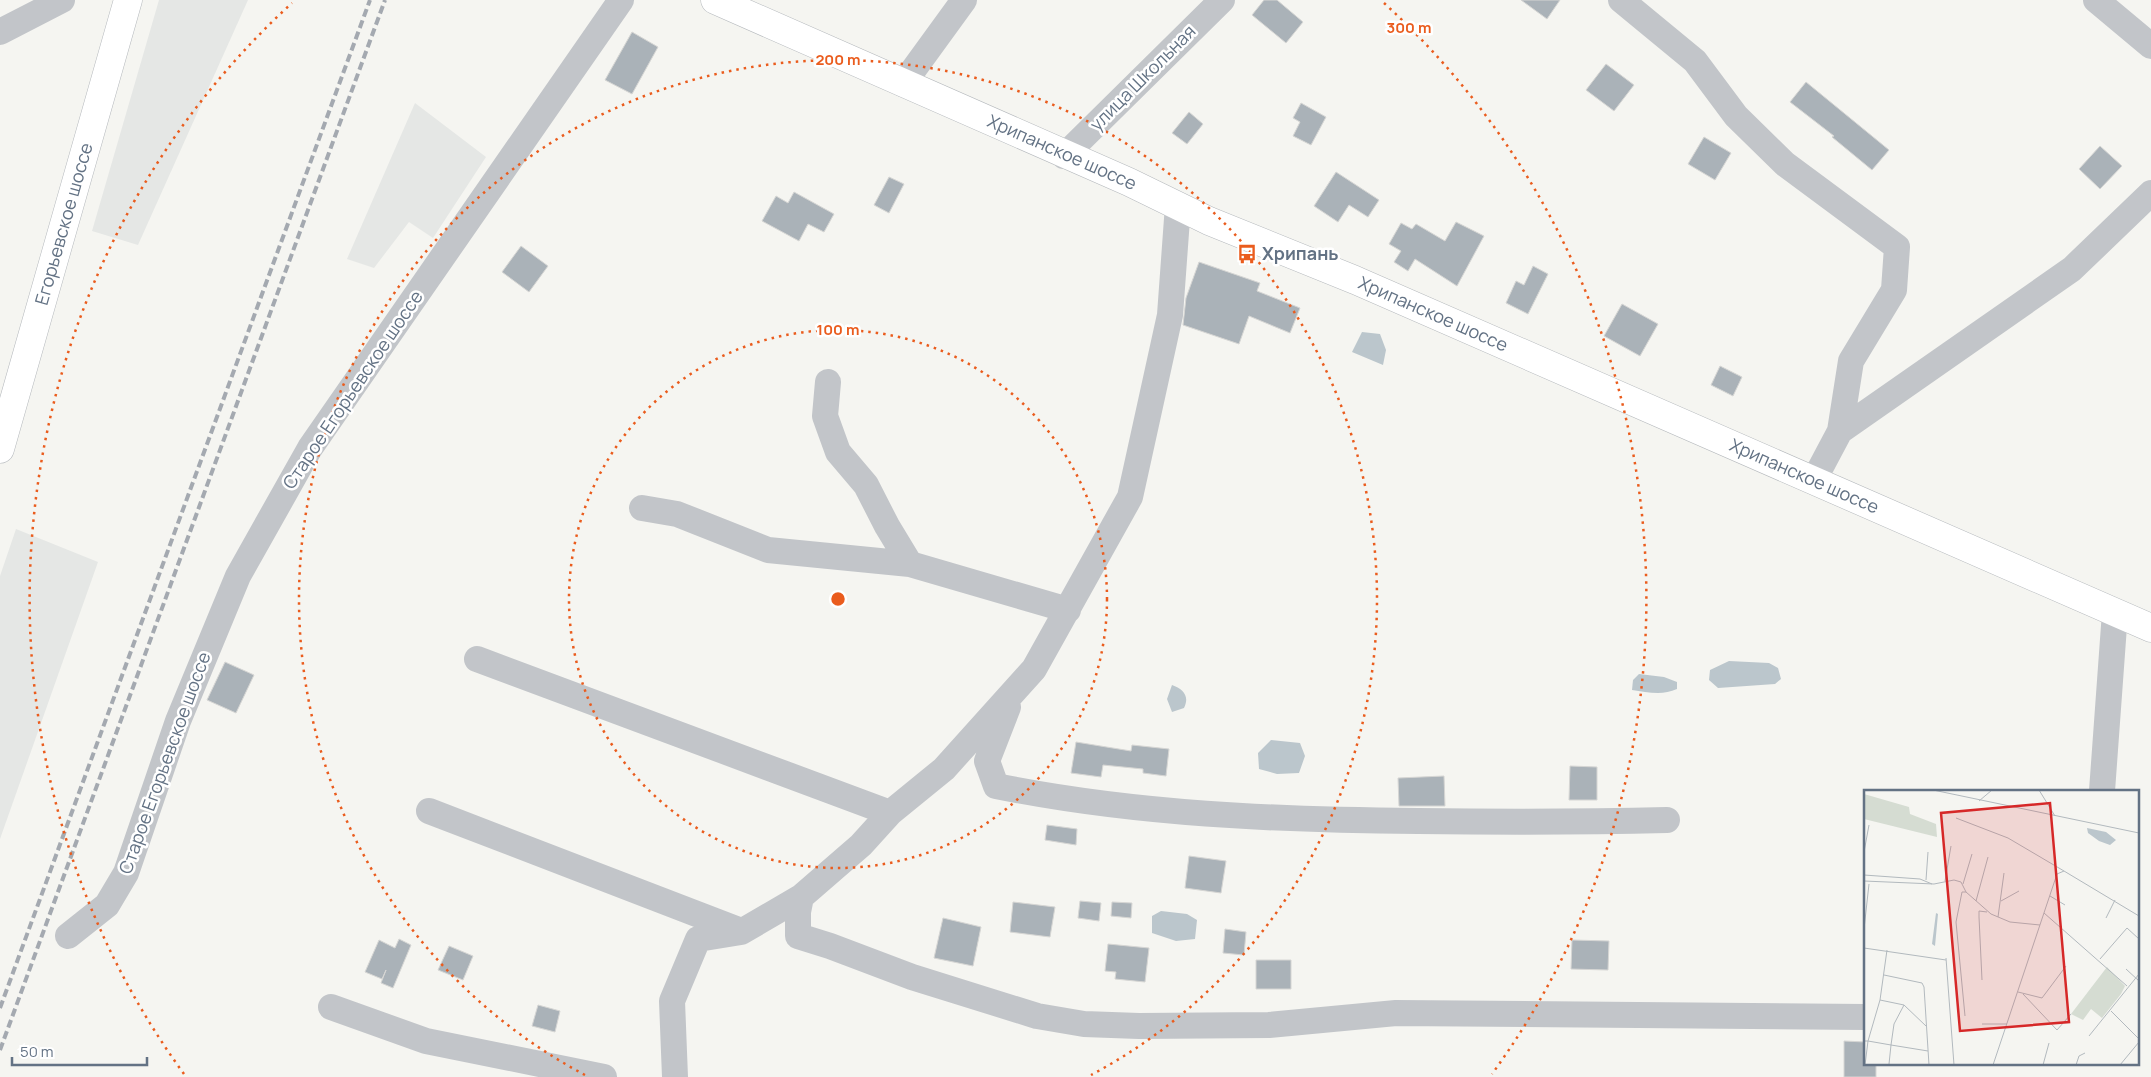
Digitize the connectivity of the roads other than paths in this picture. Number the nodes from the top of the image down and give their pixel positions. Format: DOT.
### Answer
graph roads {
  1 [pos="62,0"];
  2 [pos="128,0"];
  3 [pos="621,0"];
  4 [pos="715,0"];
  5 [pos="964,0"];
  6 [pos="1222,0"];
  7 [pos="1621,0"];
  8 [pos="2096,0"];
  9 [pos="0,32"];
  10 [pos="2151,46"];
  11 [pos="903,84"];
  12 [pos="1064,156"];
  13 [pos="2151,193"];
  14 [pos="1178,205"];
  15 [pos="828,382"];
  16 [pos="1840,431"];
  17 [pos="0,449"];
  18 [pos="1814,480"];
  19 [pos="642,508"];
  20 [pos="910,564"];
  21 [pos="1068,610"];
  22 [pos="2115,612"];
  23 [pos="2151,628"];
  24 [pos="477,659"];
  25 [pos="1014,692"];
  26 [pos="2102,790"];
  27 [pos="429,811"];
  28 [pos="890,813"];
  29 [pos="1667,820"];
  30 [pos="801,897"];
  31 [pos="742,932"];
  32 [pos="68,936"];
  33 [pos="331,1008"];
  34 [pos="1864,1017"];
  35 [pos="604,1077"];
  36 [pos="674,1077"];
  1 -- 9 [label="street"];
  2 -- 17 [label="main road, Егорьевское шоссе"];
  3 -- 32 [label="street, Старое Егорьевское шоссе"];
  4 -- 11 [label="main road, Хрипанское шоссе"];
  5 -- 11 [label="street"];
  6 -- 12 [label="street, улица Школьная"];
  7 -- 16 [label="street"];
  8 -- 10 [label="street"];
  11 -- 12 [label="main road, Хрипанское шоссе"];
  12 -- 14 [label="main road, Хрипанское шоссе"];
  13 -- 16 [label="street"];
  14 -- 18 [label="main road, Хрипанское шоссе"];
  14 -- 21 [label="street"];
  15 -- 20 [label="street"];
  16 -- 18 [label="street"];
  18 -- 22 [label="main road, Хрипанское шоссе"];
  19 -- 20 [label="street"];
  20 -- 21 [label="street"];
  21 -- 25 [label="street"];
  22 -- 23 [label="main road, Хрипанское шоссе"];
  22 -- 26 [label="street"];
  24 -- 28 [label="street"];
  25 -- 28 [label="street"];
  25 -- 29 [label="street"];
  27 -- 31 [label="street"];
  28 -- 30 [label="street"];
  30 -- 31 [label="street"];
  30 -- 34 [label="street"];
  31 -- 36 [label="street"];
  33 -- 35 [label="street"];
}
